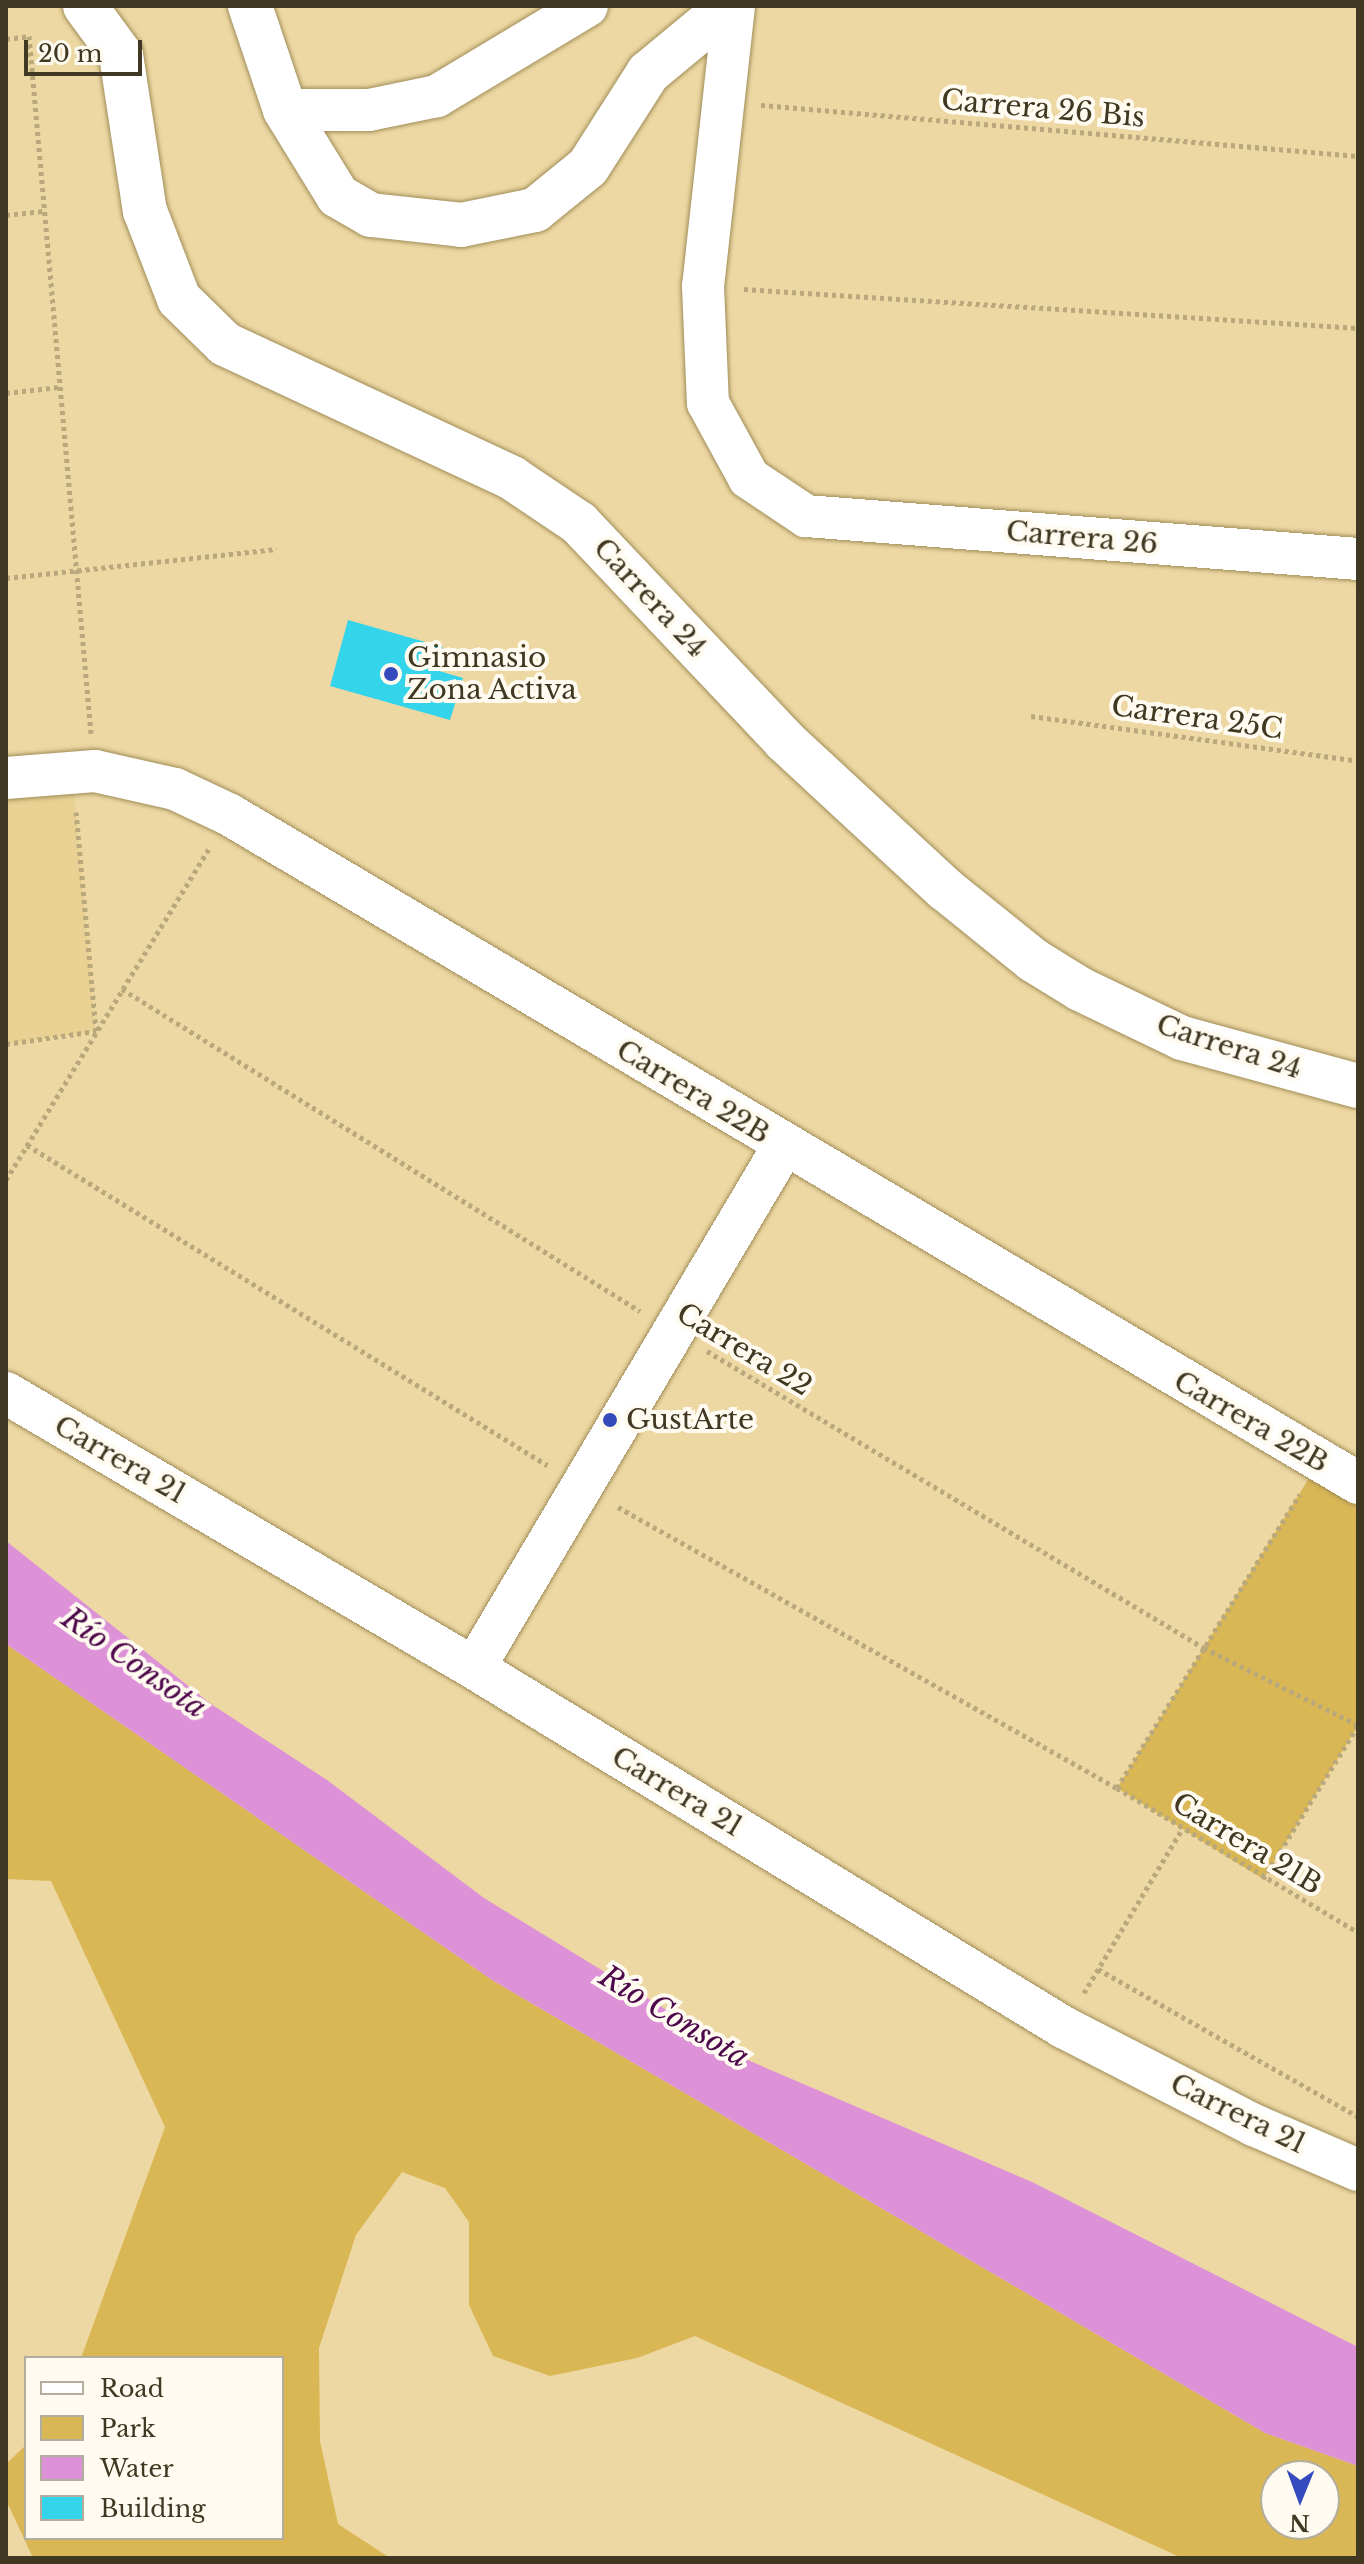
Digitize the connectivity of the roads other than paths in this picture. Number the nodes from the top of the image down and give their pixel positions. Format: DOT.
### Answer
graph roads {
  1 [pos="85,6"];
  2 [pos="250,6"];
  3 [pos="587,6"];
  4 [pos="731,6"];
  5 [pos="285,110"];
  6 [pos="1358,559"];
  7 [pos="6,778"];
  8 [pos="1358,1086"];
  9 [pos="783,1147"];
  10 [pos="6,1393"];
  11 [pos="1358,1483"];
  12 [pos="474,1668"];
  13 [pos="1358,2170"];
  1 -- 8 [label="main road, Carrera 24"];
  2 -- 5 [label="main road"];
  3 -- 5 [label="street"];
  4 -- 5 [label="main road"];
  4 -- 6 [label="street, Carrera 26"];
  7 -- 9 [label="street, Carrera 22B"];
  9 -- 11 [label="street, Carrera 22B"];
  9 -- 12 [label="street"];
  10 -- 12 [label="street, Carrera 21"];
  12 -- 13 [label="street, Carrera 21"];
}
